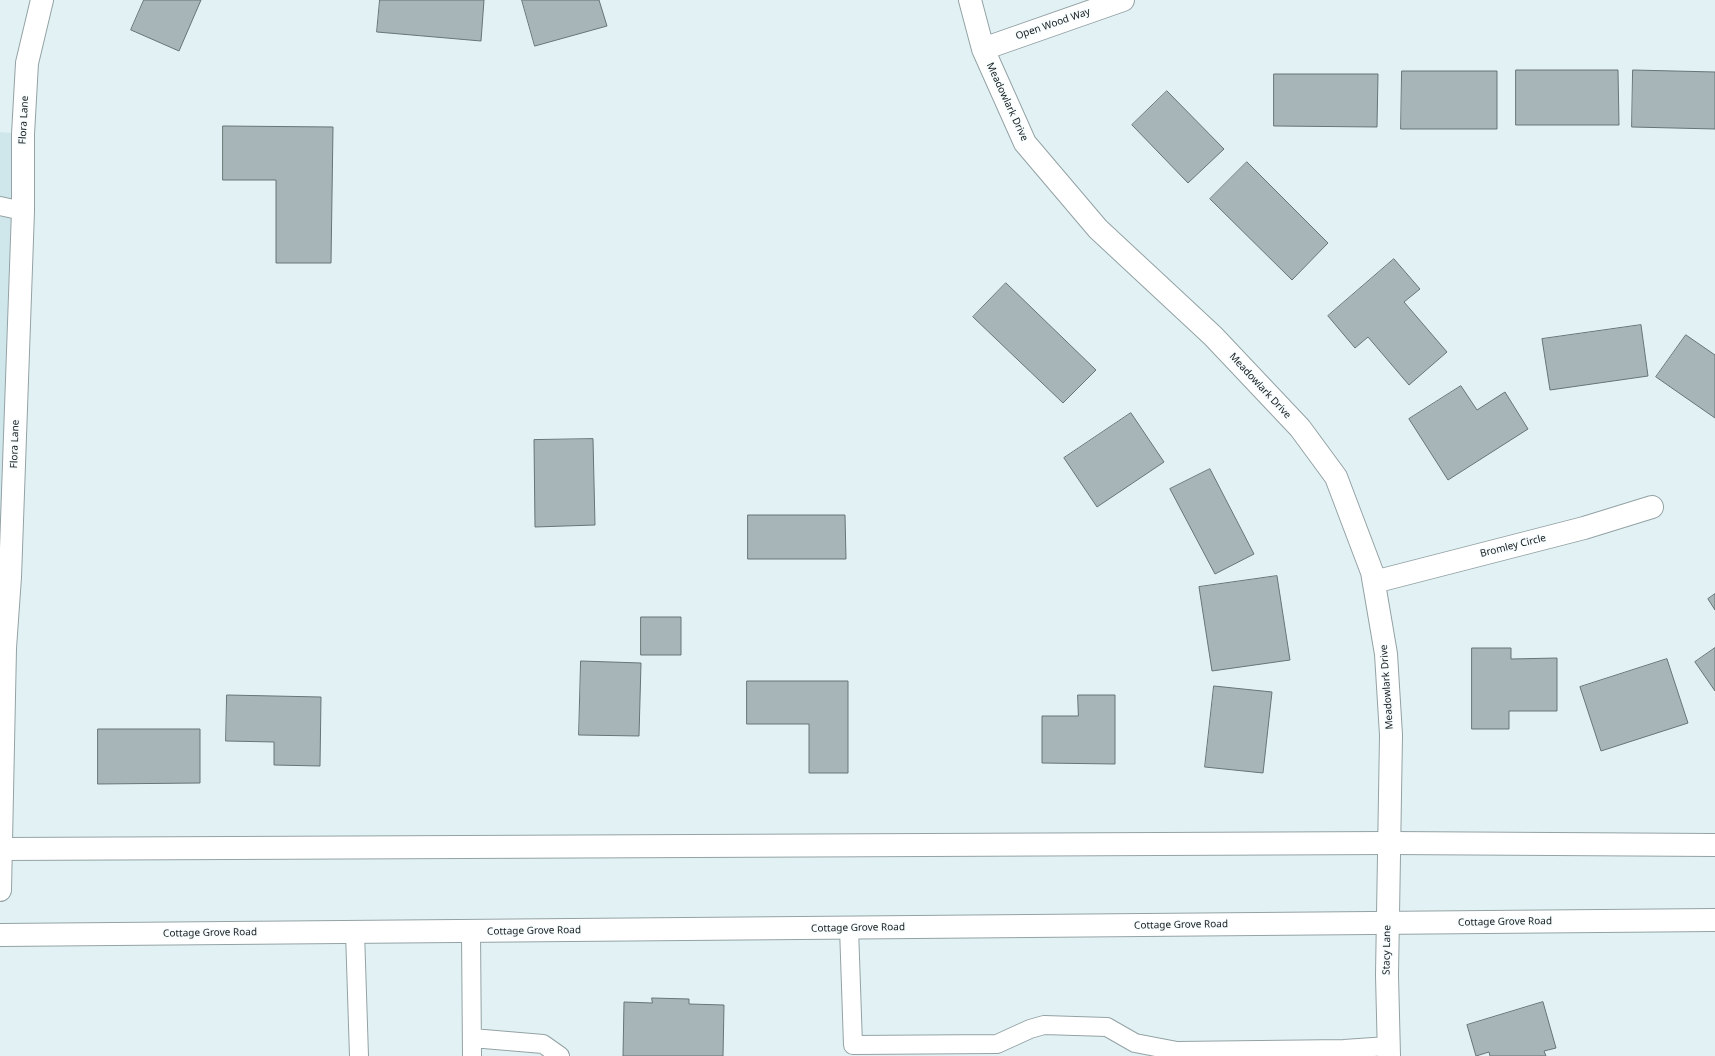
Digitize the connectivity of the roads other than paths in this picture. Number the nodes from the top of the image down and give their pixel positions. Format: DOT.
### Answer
graph roads {
  1 [pos="42,0"];
  2 [pos="970,0"];
  3 [pos="1123,0"];
  4 [pos="982,49"];
  5 [pos="0,206"];
  6 [pos="23,211"];
  7 [pos="1652,507"];
  8 [pos="5,577"];
  9 [pos="1374,582"];
  10 [pos="2,648"];
  11 [pos="1390,843"];
  12 [pos="1715,845"];
  13 [pos="1,849"];
  14 [pos="0,890"];
  15 [pos="1715,920"];
  16 [pos="1388,923"];
  17 [pos="849,928"];
  18 [pos="471,931"];
  19 [pos="355,932"];
  20 [pos="0,935"];
  21 [pos="472,1038"];
  22 [pos="1389,1051"];
  23 [pos="359,1056"];
  24 [pos="472,1056"];
  25 [pos="560,1056"];
  1 -- 6 [label="main road, Flora Lane"];
  2 -- 4 [label="main road, Meadowlark Drive"];
  3 -- 4 [label="main road, Open Wood Way"];
  4 -- 9 [label="main road, Meadowlark Drive"];
  5 -- 6 [label="lane"];
  6 -- 8 [label="main road, Flora Lane"];
  7 -- 9 [label="main road, Bromley Circle"];
  8 -- 10 [label="main road, Flora Lane"];
  9 -- 11 [label="main road, Meadowlark Drive"];
  10 -- 13 [label="main road, Flora Lane"];
  11 -- 12 [label="main road"];
  11 -- 13 [label="main road"];
  11 -- 16 [label="main road, Stacy Lane"];
  13 -- 14 [label="main road, Flora Lane"];
  15 -- 16 [label="main road, Cottage Grove Road"];
  16 -- 17 [label="main road, Cottage Grove Road"];
  16 -- 22 [label="main road, Stacy Lane"];
  17 -- 18 [label="main road, Cottage Grove Road"];
  17 -- 22 [label="lane"];
  18 -- 19 [label="main road, Cottage Grove Road"];
  18 -- 21 [label="lane"];
  19 -- 20 [label="main road, Cottage Grove Road"];
  19 -- 23 [label="lane"];
  21 -- 24 [label="lane"];
  21 -- 25 [label="lane"];
}
